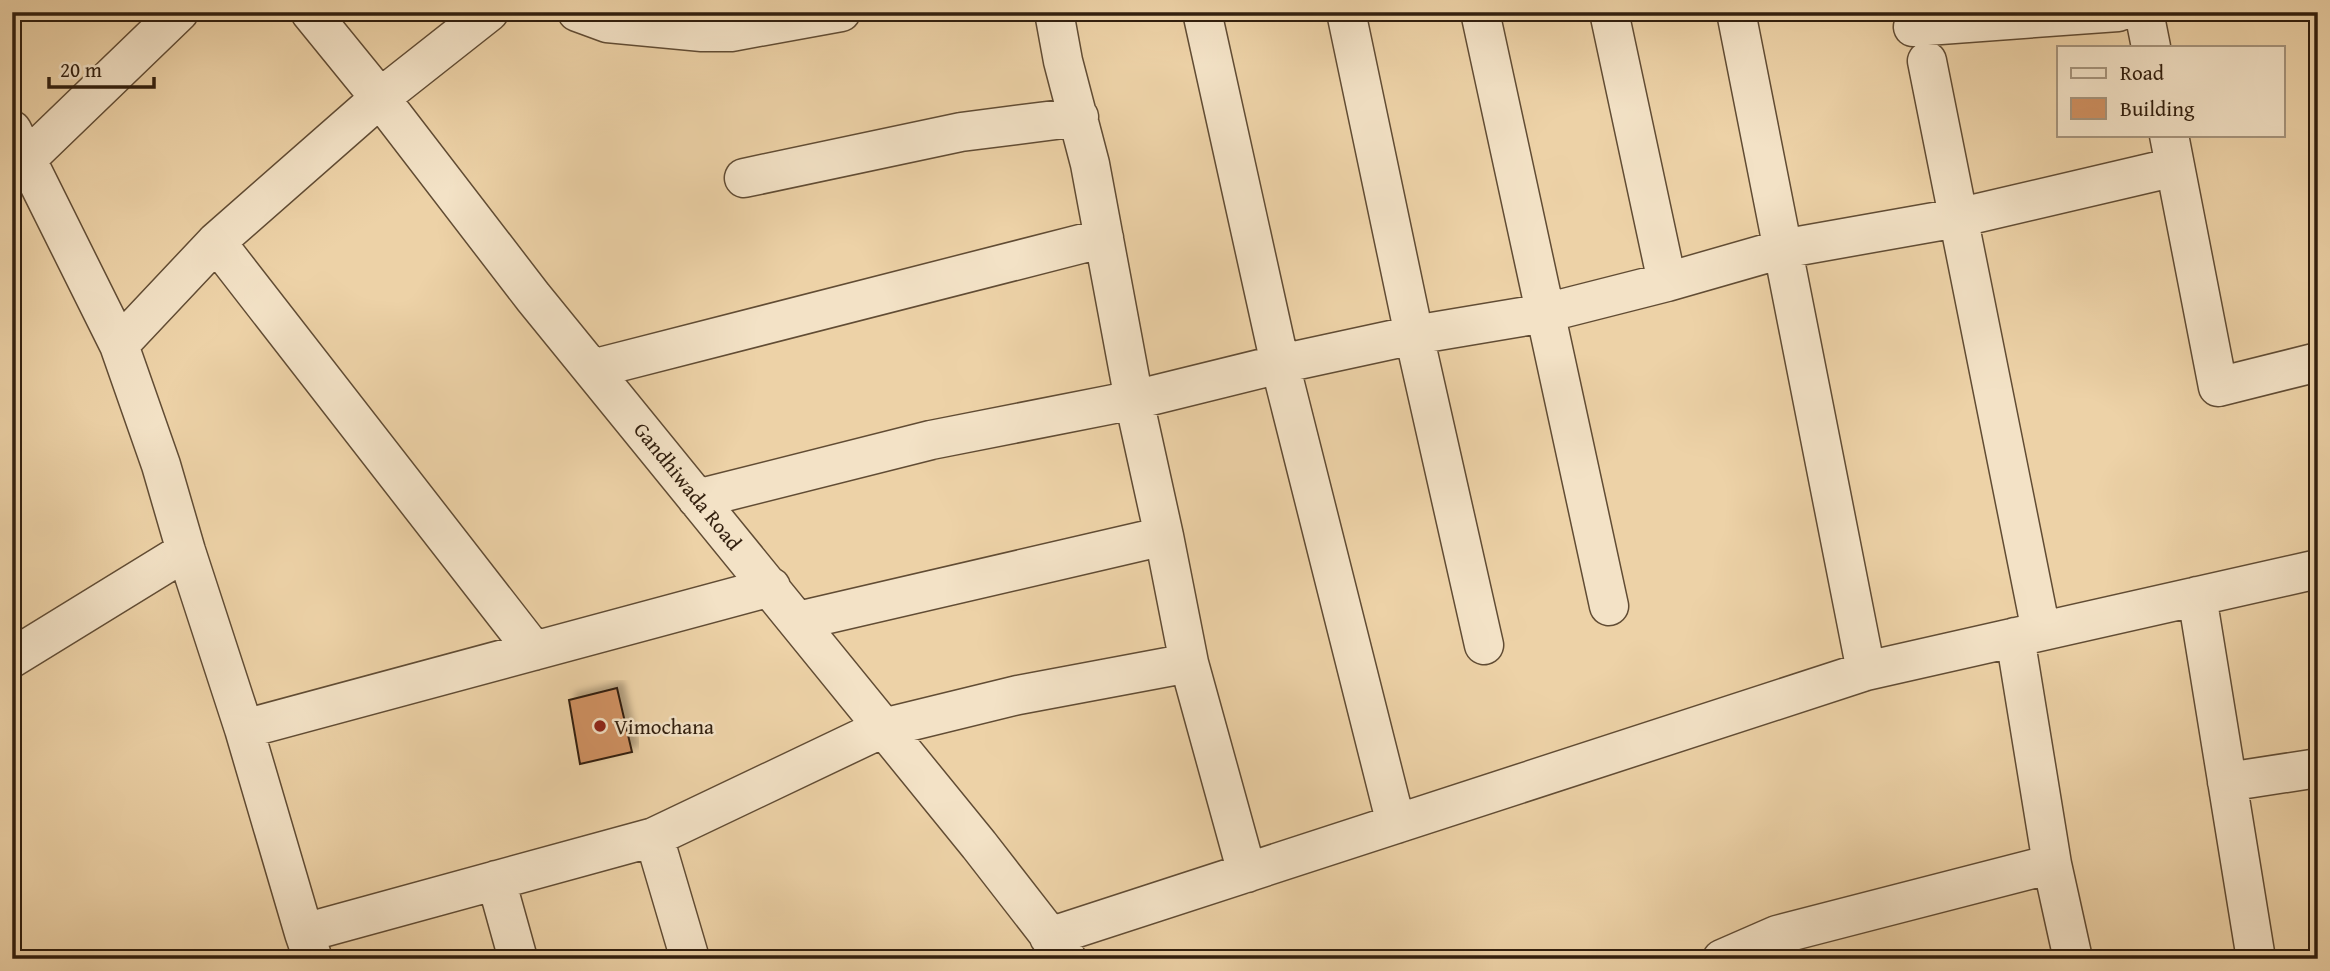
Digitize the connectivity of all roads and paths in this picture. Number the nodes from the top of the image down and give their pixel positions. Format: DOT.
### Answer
graph roads {
  1 [pos="179,12"];
  2 [pos="310,12"];
  3 [pos="489,12"];
  4 [pos="577,12"];
  5 [pos="841,12"];
  6 [pos="1054,12"];
  7 [pos="1202,12"];
  8 [pos="1346,12"];
  9 [pos="1480,12"];
  10 [pos="1609,12"];
  11 [pos="1736,12"];
  12 [pos="2118,12"];
  13 [pos="2144,12"];
  14 [pos="2151,46"];
  15 [pos="380,98"];
  16 [pos="1079,117"];
  17 [pos="2172,151"];
  18 [pos="17,155"];
  19 [pos="744,178"];
  20 [pos="1957,218"];
  21 [pos="1104,238"];
  22 [pos="216,242"];
  23 [pos="1783,249"];
  24 [pos="1667,282"];
  25 [pos="1545,313"];
  26 [pos="1414,335"];
  27 [pos="119,345"];
  28 [pos="2318,362"];
  29 [pos="1280,364"];
  30 [pos="592,369"];
  31 [pos="1134,400"];
  32 [pos="697,499"];
  33 [pos="1164,536"];
  34 [pos="186,551"];
  35 [pos="2318,569"];
  36 [pos="771,587"];
  37 [pos="2197,596"];
  38 [pos="1609,606"];
  39 [pos="798,621"];
  40 [pos="2028,634"];
  41 [pos="1484,645"];
  42 [pos="534,651"];
  43 [pos="12,659"];
  44 [pos="1189,663"];
  45 [pos="1866,671"];
  46 [pos="883,728"];
  47 [pos="244,729"];
  48 [pos="2318,768"];
  49 [pos="2227,782"];
  50 [pos="1396,824"];
  51 [pos="654,837"];
  52 [pos="2052,864"];
  53 [pos="1247,873"];
  54 [pos="496,880"];
  55 [pos="309,946"];
  56 [pos="1781,947"];
  57 [pos="1058,948"];
  58 [pos="518,959"];
  59 [pos="690,959"];
  60 [pos="1721,959"];
  61 [pos="2073,959"];
  62 [pos="2256,959"];
  1 -- 18 [label="street"];
  2 -- 15 [label="street, Gandhiwada Road"];
  3 -- 15 [label="street"];
  4 -- 5 [label="street"];
  6 -- 16 [label="street"];
  7 -- 29 [label="street"];
  8 -- 26 [label="street"];
  9 -- 25 [label="street"];
  10 -- 24 [label="street"];
  11 -- 23 [label="street"];
  12 -- 20 [label="street"];
  13 -- 14 [label="street"];
  15 -- 22 [label="street"];
  15 -- 30 [label="street, Gandhiwada Road"];
  16 -- 19 [label="street"];
  16 -- 21 [label="street"];
  17 -- 20 [label="street"];
  17 -- 28 [label="street"];
  18 -- 27 [label="street"];
  20 -- 23 [label="street"];
  20 -- 40 [label="street"];
  21 -- 30 [label="street"];
  21 -- 31 [label="street"];
  22 -- 27 [label="street"];
  22 -- 42 [label="street"];
  23 -- 24 [label="street"];
  23 -- 45 [label="street"];
  24 -- 25 [label="street"];
  25 -- 26 [label="street"];
  25 -- 38 [label="street"];
  26 -- 29 [label="street"];
  26 -- 41 [label="street"];
  27 -- 34 [label="street"];
  29 -- 31 [label="street"];
  29 -- 50 [label="street"];
  30 -- 32 [label="street, Gandhiwada Road"];
  31 -- 32 [label="street"];
  31 -- 33 [label="street"];
  32 -- 36 [label="street, Gandhiwada Road"];
  33 -- 39 [label="street"];
  33 -- 44 [label="street"];
  34 -- 43 [label="street"];
  34 -- 47 [label="street"];
  35 -- 37 [label="street"];
  36 -- 39 [label="street, Gandhiwada Road"];
  36 -- 42 [label="street"];
  37 -- 40 [label="street"];
  37 -- 49 [label="street"];
  39 -- 46 [label="street, Gandhiwada Road"];
  40 -- 45 [label="street"];
  40 -- 52 [label="street"];
  42 -- 47 [label="street"];
  44 -- 46 [label="street"];
  44 -- 53 [label="street"];
  45 -- 50 [label="street"];
  46 -- 51 [label="street"];
  46 -- 57 [label="street, Gandhiwada Road"];
  47 -- 55 [label="street"];
  48 -- 49 [label="street"];
  49 -- 62 [label="street"];
  50 -- 53 [label="street"];
  51 -- 54 [label="street"];
  51 -- 59 [label="street"];
  52 -- 56 [label="street"];
  52 -- 61 [label="street"];
  53 -- 57 [label="street"];
  54 -- 55 [label="street"];
  54 -- 58 [label="street"];
  56 -- 60 [label="street"];
}
